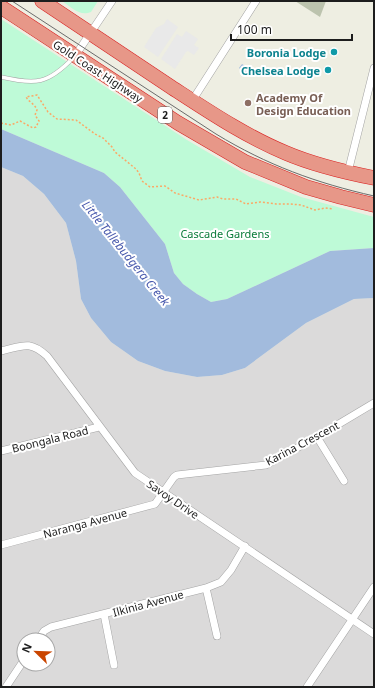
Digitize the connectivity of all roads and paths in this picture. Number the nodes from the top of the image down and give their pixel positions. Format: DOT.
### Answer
graph roads {
  1 [pos="42,1"];
  2 [pos="112,1"];
  3 [pos="256,1"];
  4 [pos="1,7"];
  5 [pos="91,34"];
  6 [pos="75,56"];
  7 [pos="374,68"];
  8 [pos="1,77"];
  9 [pos="192,101"];
  10 [pos="1,123"];
  11 [pos="348,172"];
  12 [pos="374,178"];
  13 [pos="374,205"];
  14 [pos="333,209"];
  15 [pos="1,351"];
  16 [pos="374,404"];
  17 [pos="99,427"];
  18 [pos="317,437"];
  19 [pos="1,451"];
  20 [pos="344,481"];
  21 [pos="163,493"];
  22 [pos="1,545"];
  23 [pos="245,546"];
  24 [pos="374,587"];
  25 [pos="206,588"];
  26 [pos="104,614"];
  27 [pos="353,619"];
  28 [pos="43,632"];
  29 [pos="374,634"];
  30 [pos="217,636"];
  31 [pos="114,665"];
  32 [pos="16,672"];
  33 [pos="6,687"];
  34 [pos="307,687"];
  1 -- 5 [label="highway, 2"];
  2 -- 5 [label="street"];
  3 -- 9 [label="street"];
  4 -- 6 [label="highway, Gold Coast Highway / 2"];
  5 -- 6 [label="street"];
  5 -- 9 [label="highway, 2"];
  6 -- 8 [label="lane"];
  6 -- 13 [label="highway, Gold Coast Highway / 2"];
  7 -- 11 [label="street"];
  9 -- 11 [label="highway, 2"];
  10 -- 14 [label="path"];
  11 -- 12 [label="highway, 2"];
  15 -- 17 [label="street, Savoy Drive"];
  16 -- 18 [label="street, Karina Crescent"];
  17 -- 19 [label="street, Boongala Road"];
  17 -- 21 [label="street, Savoy Drive"];
  18 -- 20 [label="street"];
  18 -- 21 [label="street, Karina Crescent"];
  21 -- 22 [label="street, Naranga Avenue"];
  21 -- 23 [label="street, Savoy Drive"];
  23 -- 25 [label="street, Ilkinia Avenue"];
  23 -- 27 [label="street, Savoy Drive"];
  24 -- 27 [label="street"];
  25 -- 26 [label="street, Ilkinia Avenue"];
  25 -- 30 [label="street"];
  26 -- 28 [label="street, Ilkinia Avenue"];
  26 -- 31 [label="street"];
  27 -- 29 [label="street, Savoy Drive"];
  27 -- 34 [label="street"];
  32 -- 33 [label="street"];
}
